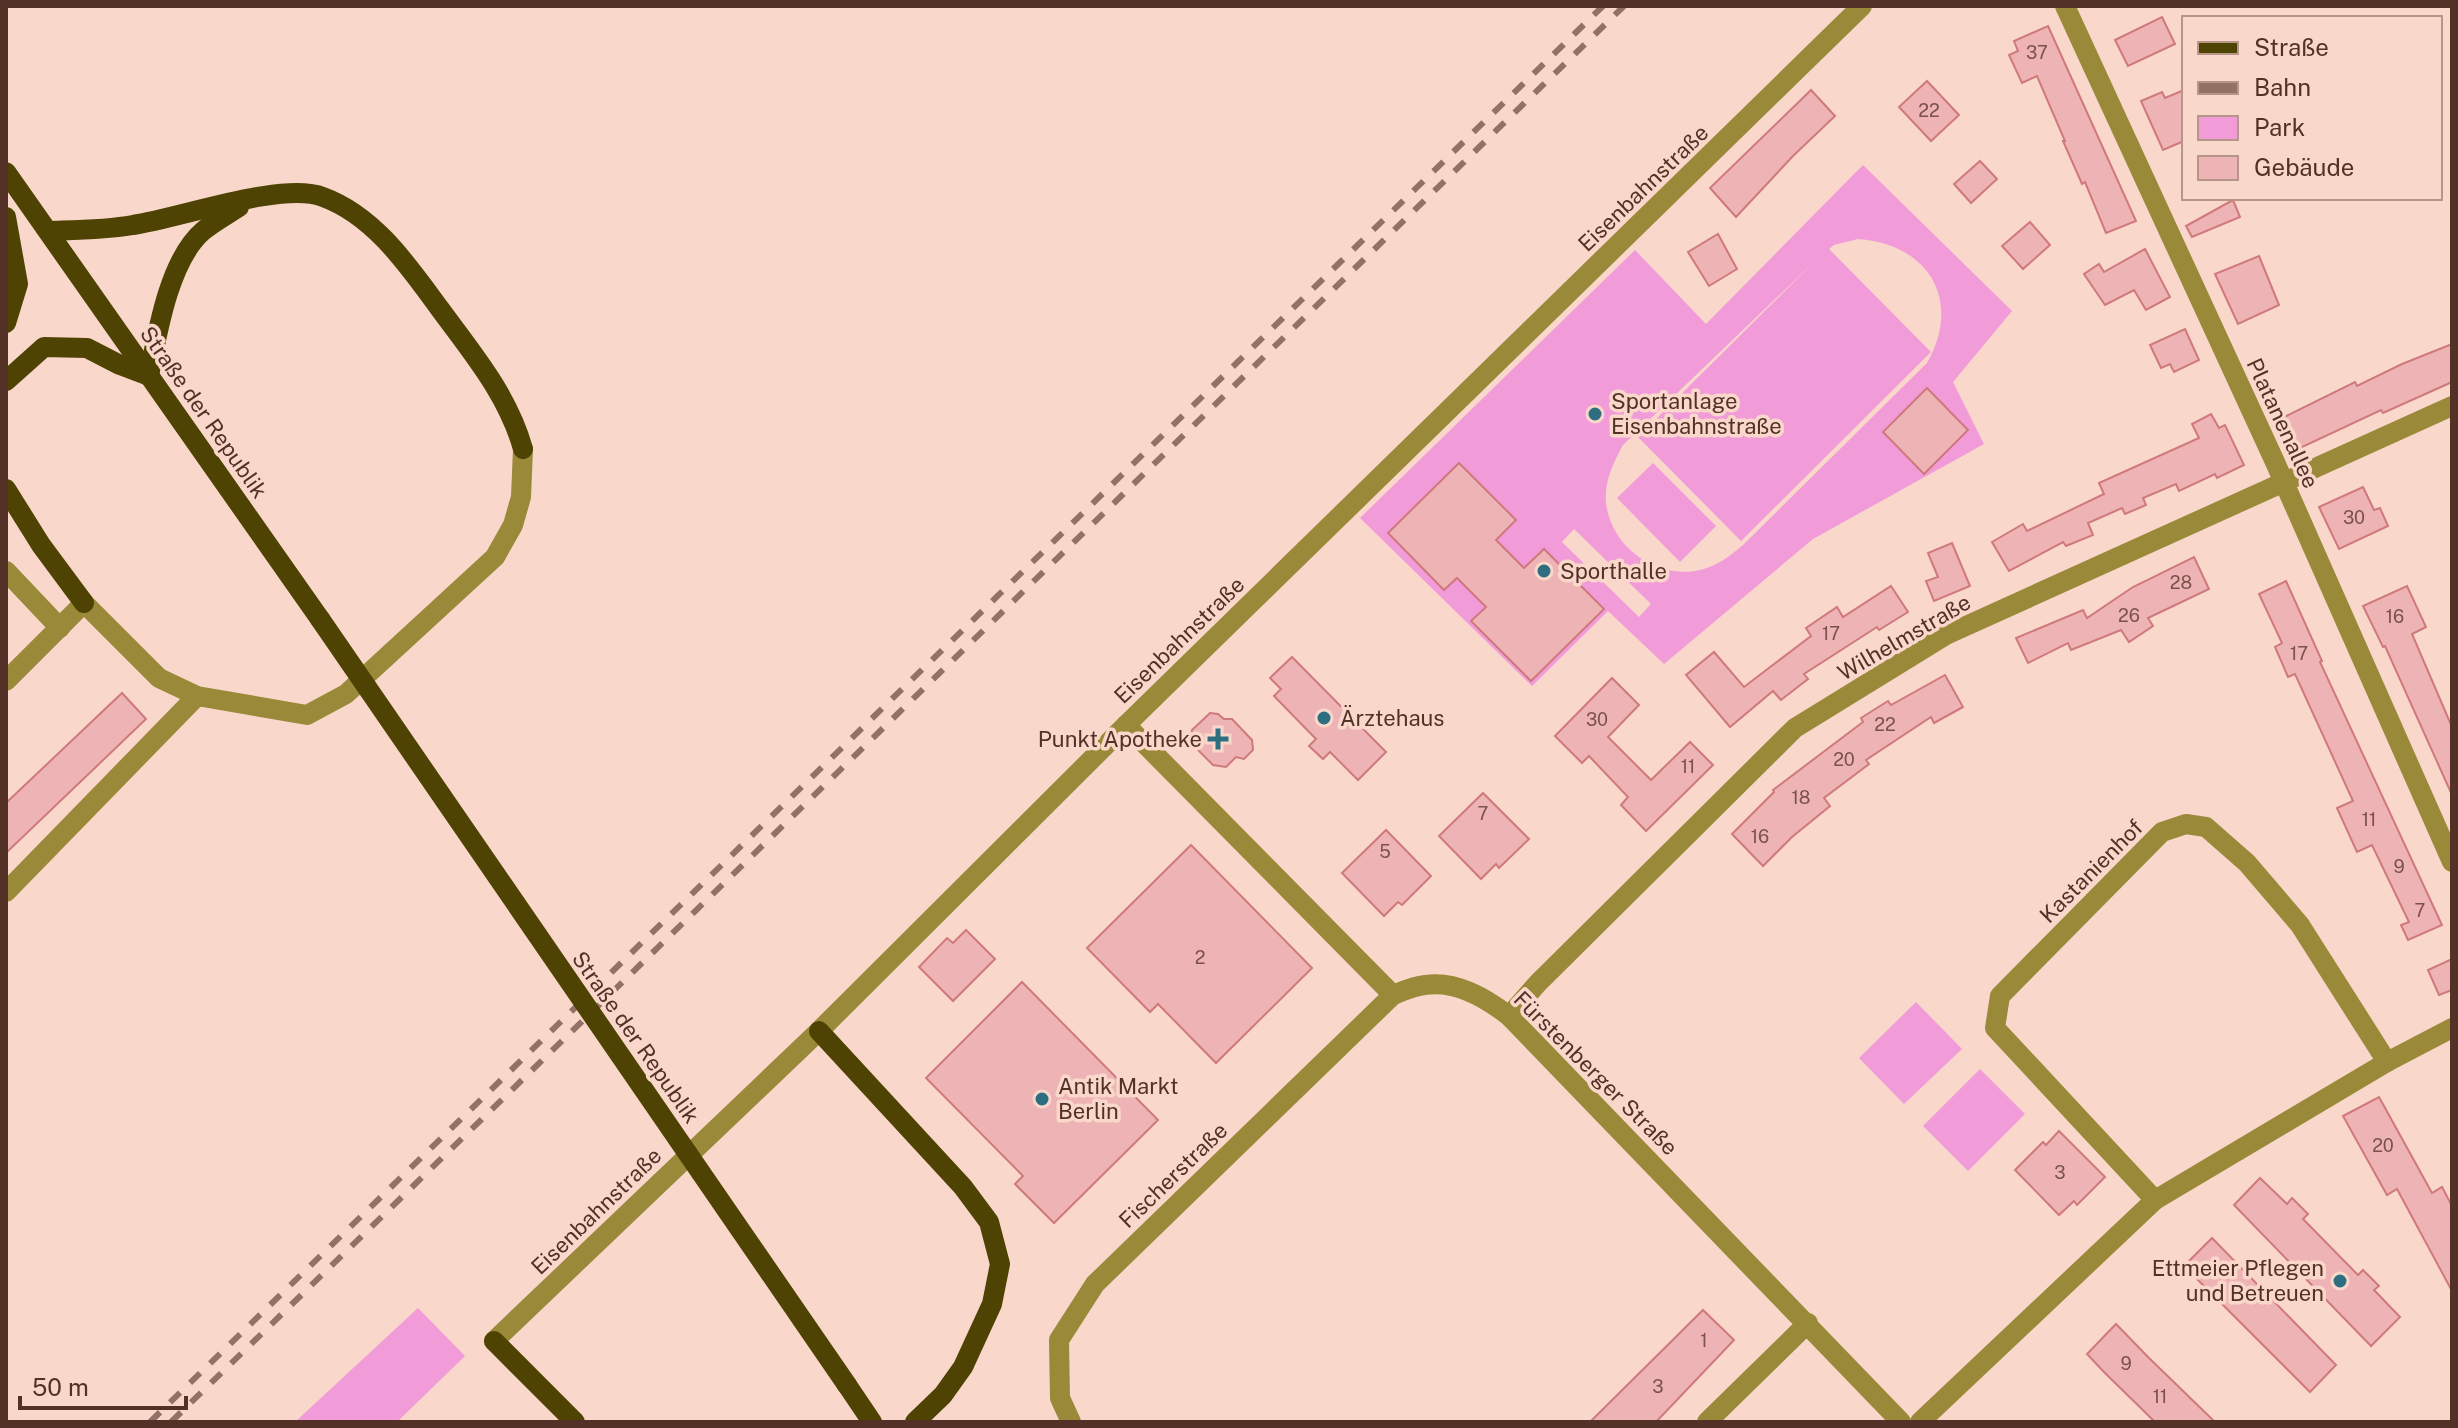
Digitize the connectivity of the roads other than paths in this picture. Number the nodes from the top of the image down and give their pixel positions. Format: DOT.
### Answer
graph roads {
  1 [pos="1862,6"];
  2 [pos="2065,6"];
  3 [pos="6,172"];
  4 [pos="247,201"];
  5 [pos="6,217"];
  6 [pos="48,231"];
  7 [pos="6,323"];
  8 [pos="149,376"];
  9 [pos="6,381"];
  10 [pos="2452,406"];
  11 [pos="523,449"];
  12 [pos="2284,480"];
  13 [pos="6,489"];
  14 [pos="6,571"];
  15 [pos="84,603"];
  16 [pos="60,628"];
  17 [pos="6,681"];
  18 [pos="197,696"];
  19 [pos="1126,725"];
  20 [pos="2452,862"];
  21 [pos="6,892"];
  22 [pos="1393,995"];
  23 [pos="1509,1016"];
  24 [pos="2452,1028"];
  25 [pos="819,1031"];
  26 [pos="2387,1062"];
  27 [pos="2155,1200"];
  28 [pos="1808,1323"];
  29 [pos="494,1341"];
  30 [pos="575,1422"];
  31 [pos="872,1422"];
  32 [pos="915,1422"];
  33 [pos="1071,1422"];
  34 [pos="1707,1422"];
  35 [pos="1901,1422"];
  36 [pos="1920,1422"];
  1 -- 19 [label="street, Eisenbahnstraße"];
  2 -- 12 [label="street, Platanenallee"];
  3 -- 6 [label="main road, Straße der Republik"];
  4 -- 6 [label="main road"];
  4 -- 8 [label="main road"];
  4 -- 11 [label="main road"];
  5 -- 7 [label="main road"];
  6 -- 8 [label="main road, Straße der Republik"];
  8 -- 9 [label="main road"];
  8 -- 31 [label="main road, Straße der Republik, bridge"];
  10 -- 12 [label="street, Wilhelmstraße"];
  11 -- 18 [label="street"];
  12 -- 20 [label="street, Platanenallee"];
  12 -- 23 [label="street, Wilhelmstraße"];
  13 -- 15 [label="main road"];
  14 -- 16 [label="street"];
  15 -- 16 [label="street"];
  15 -- 18 [label="street"];
  16 -- 17 [label="street"];
  18 -- 21 [label="street"];
  19 -- 22 [label="street"];
  19 -- 25 [label="street, Eisenbahnstraße"];
  22 -- 23 [label="street, Fürstenberger Straße"];
  22 -- 33 [label="street, Fischerstraße"];
  23 -- 28 [label="street, Fürstenberger Straße"];
  24 -- 26 [label="street"];
  25 -- 29 [label="street, Eisenbahnstraße"];
  25 -- 32 [label="main road"];
  26 -- 27 [label="street"];
  26 -- 27 [label="street, Kastanienhof"];
  27 -- 36 [label="street"];
  28 -- 34 [label="street"];
  28 -- 35 [label="street, Fürstenberger Straße"];
  29 -- 30 [label="main road"];
}
